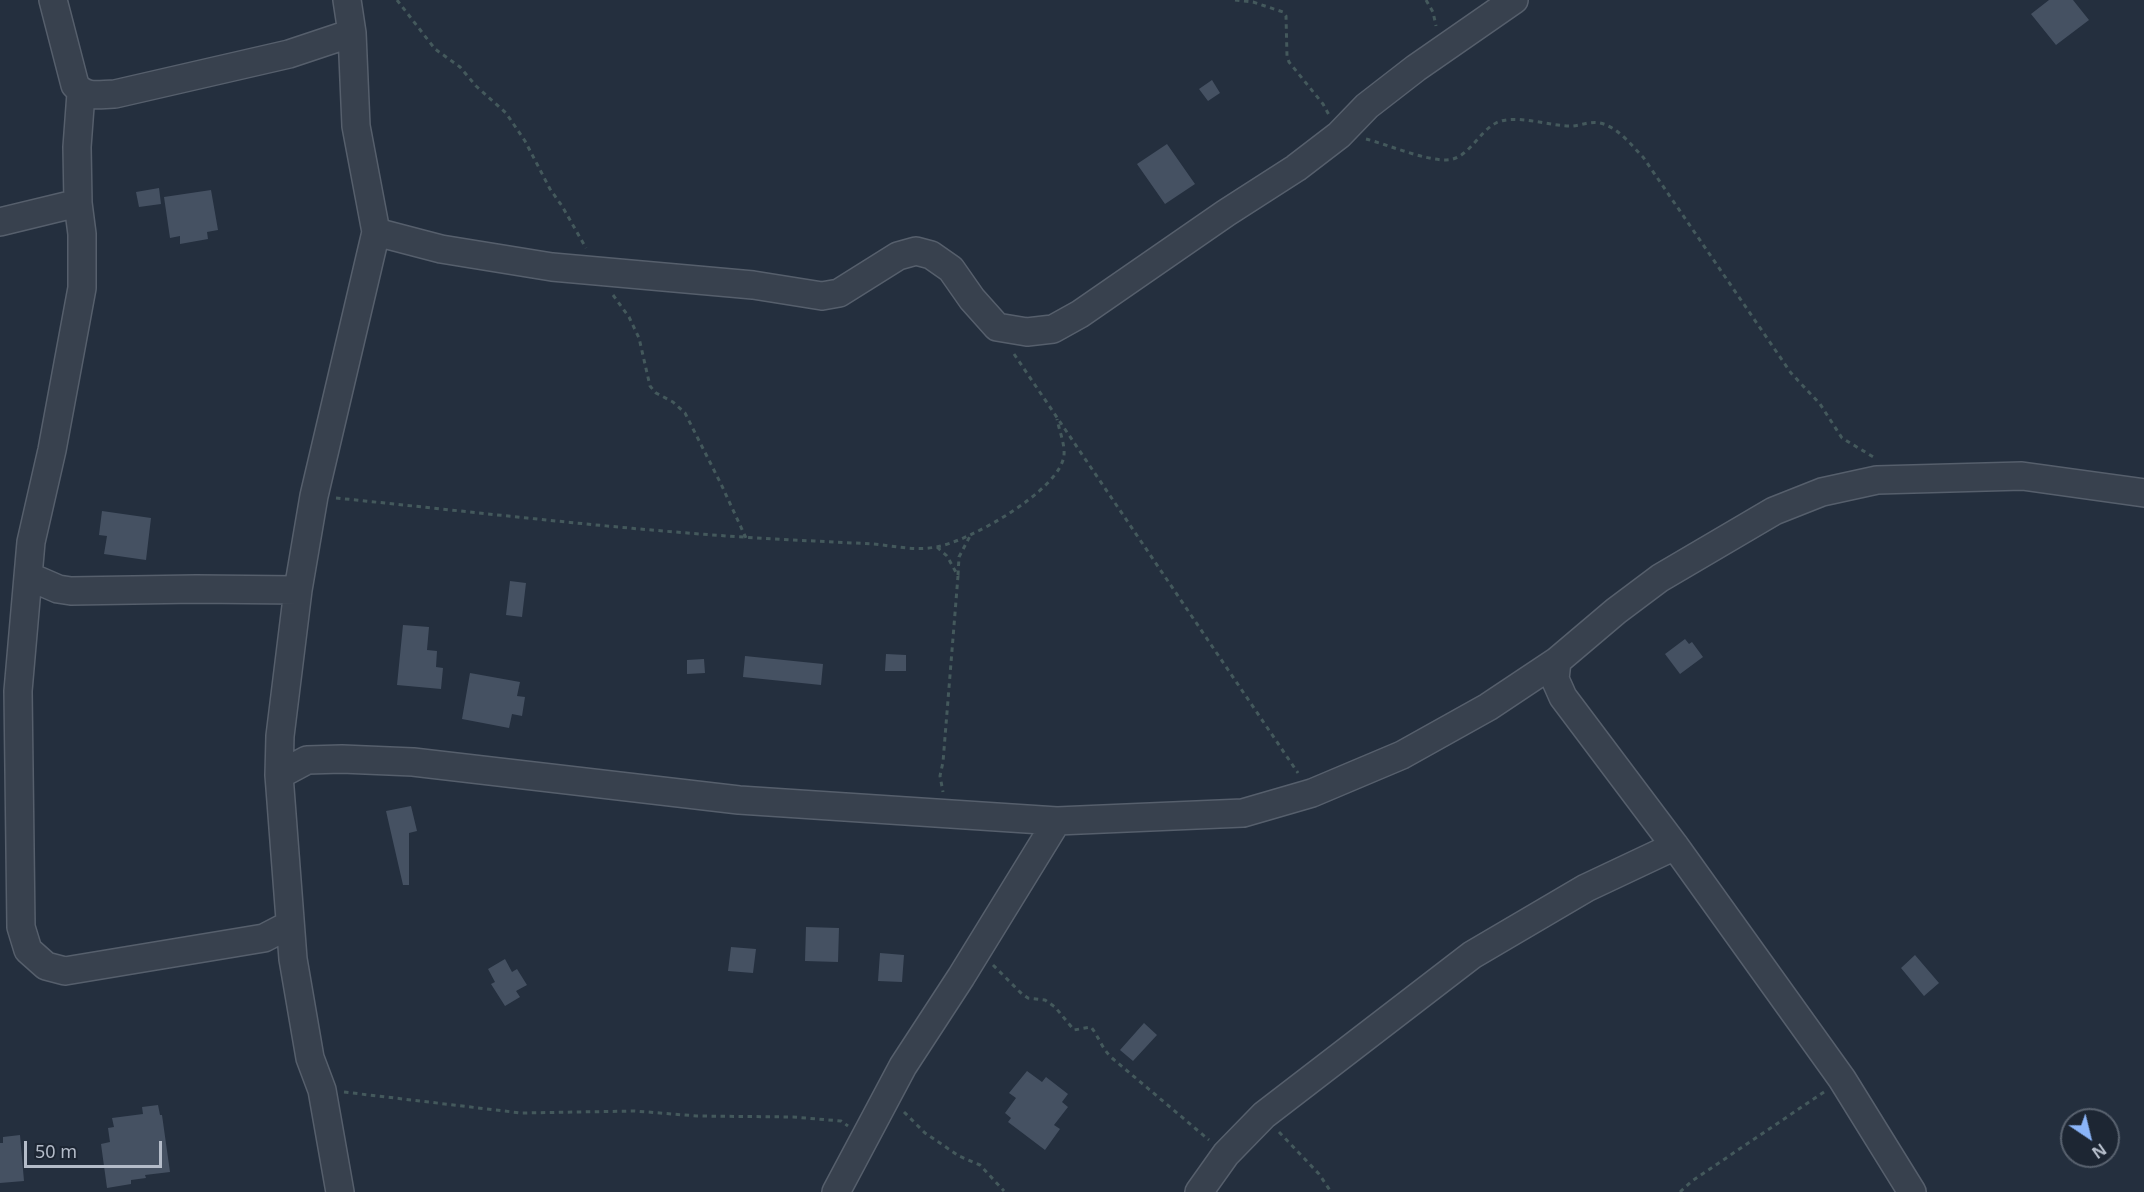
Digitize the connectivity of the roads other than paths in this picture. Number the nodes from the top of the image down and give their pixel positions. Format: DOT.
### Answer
graph roads {
  1 [pos="347,0"];
  2 [pos="1514,0"];
  3 [pos="48,2"];
  4 [pos="352,33"];
  5 [pos="81,93"];
  6 [pos="78,203"];
  7 [pos="0,222"];
  8 [pos="376,232"];
  9 [pos="2144,493"];
  10 [pos="28,576"];
  11 [pos="298,590"];
  12 [pos="1557,661"];
  13 [pos="280,736"];
  14 [pos="307,760"];
  15 [pos="279,775"];
  16 [pos="1057,821"];
  17 [pos="1675,846"];
  18 [pos="289,925"];
  19 [pos="264,938"];
  20 [pos="293,959"];
  21 [pos="336,1188"];
  22 [pos="836,1192"];
  23 [pos="1199,1192"];
  24 [pos="1912,1192"];
  1 -- 4 [label="street"];
  2 -- 8 [label="street"];
  3 -- 5 [label="street"];
  4 -- 5 [label="street"];
  4 -- 8 [label="street"];
  5 -- 6 [label="street"];
  6 -- 7 [label="street"];
  6 -- 10 [label="street"];
  8 -- 11 [label="street"];
  9 -- 12 [label="street"];
  10 -- 11 [label="street"];
  10 -- 19 [label="street"];
  11 -- 13 [label="street"];
  12 -- 16 [label="street"];
  12 -- 17 [label="street"];
  13 -- 14 [label="street"];
  13 -- 15 [label="street"];
  14 -- 15 [label="street"];
  14 -- 16 [label="street"];
  15 -- 18 [label="street"];
  16 -- 22 [label="street"];
  17 -- 23 [label="street"];
  17 -- 24 [label="street"];
  18 -- 19 [label="street"];
  18 -- 20 [label="street"];
  19 -- 20 [label="street"];
  20 -- 21 [label="street"];
}
